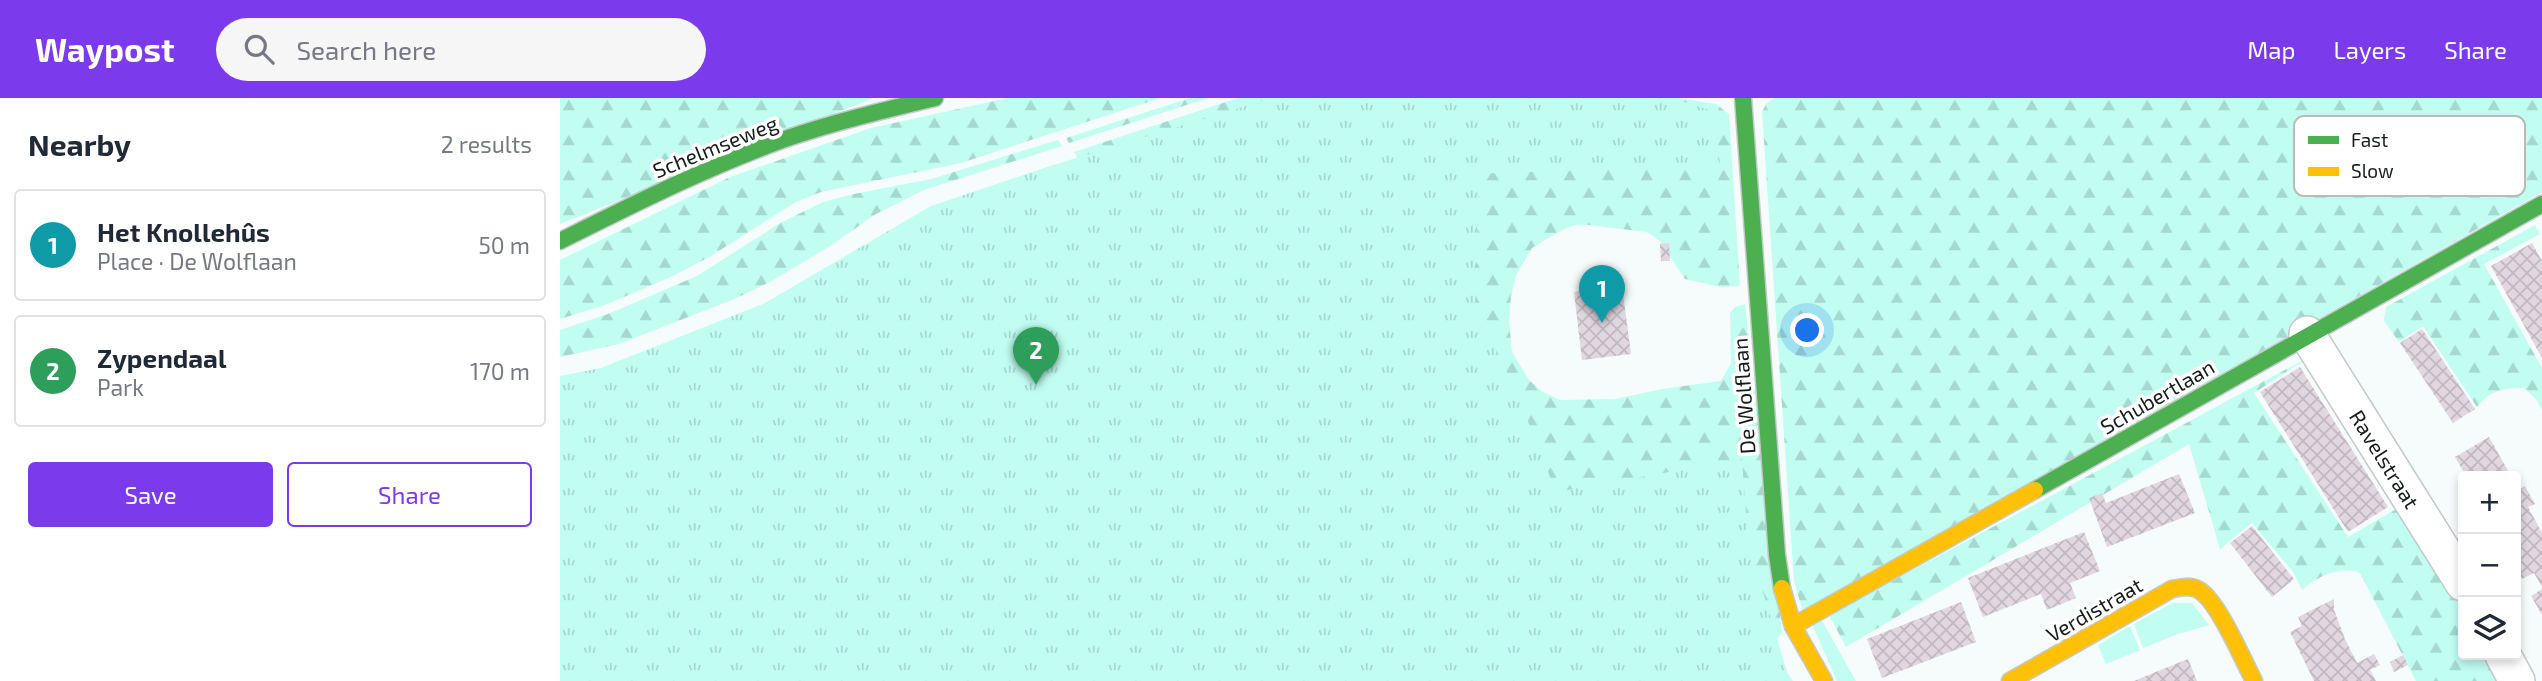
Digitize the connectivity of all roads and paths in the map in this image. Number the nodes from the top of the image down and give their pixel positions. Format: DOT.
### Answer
graph roads {
  1 [pos="935,98"];
  2 [pos="1743,98"];
  3 [pos="2541,207"];
  4 [pos="560,241"];
  5 [pos="2307,334"];
  6 [pos="2458,575"];
  7 [pos="1793,626"];
  8 [pos="2506,660"];
  9 [pos="1824,681"];
  10 [pos="2010,681"];
  11 [pos="2254,681"];
  12 [pos="2517,681"];
  1 -- 4 [label="street, Schelmseweg"];
  2 -- 7 [label="street, De Wolflaan"];
  3 -- 5 [label="street, Schubertlaan"];
  5 -- 6 [label="street, Ravelstraat"];
  5 -- 7 [label="street, Schubertlaan"];
  7 -- 9 [label="street, De Wolflaan"];
  8 -- 12 [label="street"];
  10 -- 11 [label="street, Verdistraat"];
}
